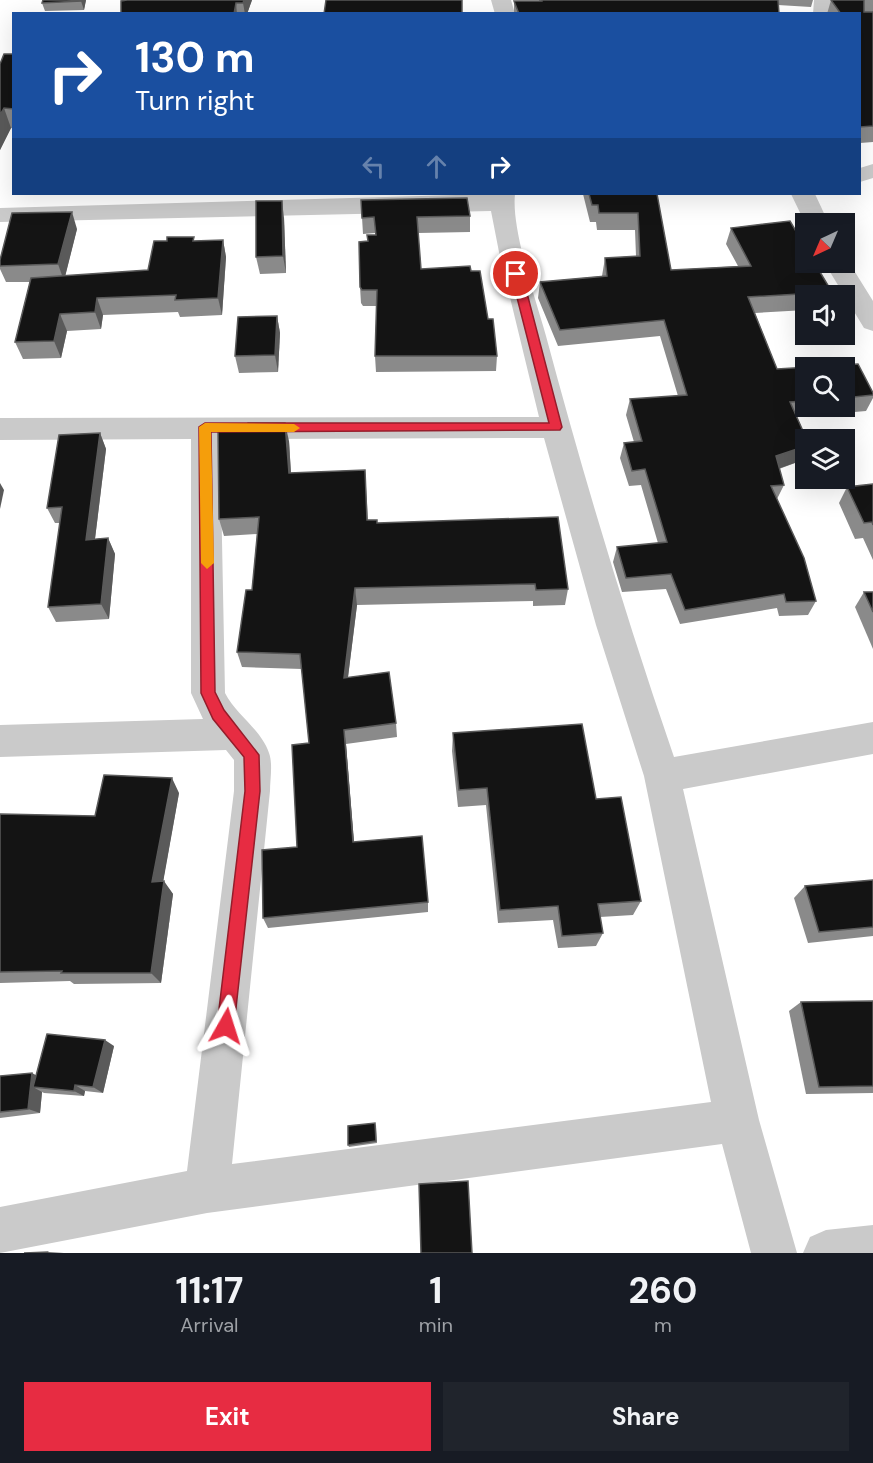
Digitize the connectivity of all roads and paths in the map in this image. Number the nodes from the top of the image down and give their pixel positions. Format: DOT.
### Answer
graph roads {
  1 [pos="803,195"];
  2 [pos="503,198"];
  3 [pos="812,213"];
  4 [pos="0,215"];
  5 [pos="843,273"];
  6 [pos="873,322"];
  7 [pos="205,427"];
  8 [pos="556,427"];
  9 [pos="0,429"];
  10 [pos="237,734"];
  11 [pos="873,738"];
  12 [pos="0,741"];
  13 [pos="662,776"];
  14 [pos="737,1120"];
  15 [pos="207,1190"];
  16 [pos="0,1230"];
  17 [pos="873,1248"];
  18 [pos="774,1253"];
  19 [pos="826,1253"];
  1 -- 3 [label="street"];
  2 -- 4 [label="street"];
  2 -- 8 [label="street"];
  5 -- 6 [label="street"];
  7 -- 8 [label="street"];
  7 -- 9 [label="street"];
  7 -- 10 [label="street"];
  8 -- 13 [label="street"];
  10 -- 12 [label="street"];
  10 -- 15 [label="street"];
  11 -- 13 [label="street"];
  13 -- 14 [label="street"];
  14 -- 15 [label="street"];
  14 -- 18 [label="street"];
  15 -- 16 [label="street"];
  17 -- 19 [label="street"];
}
